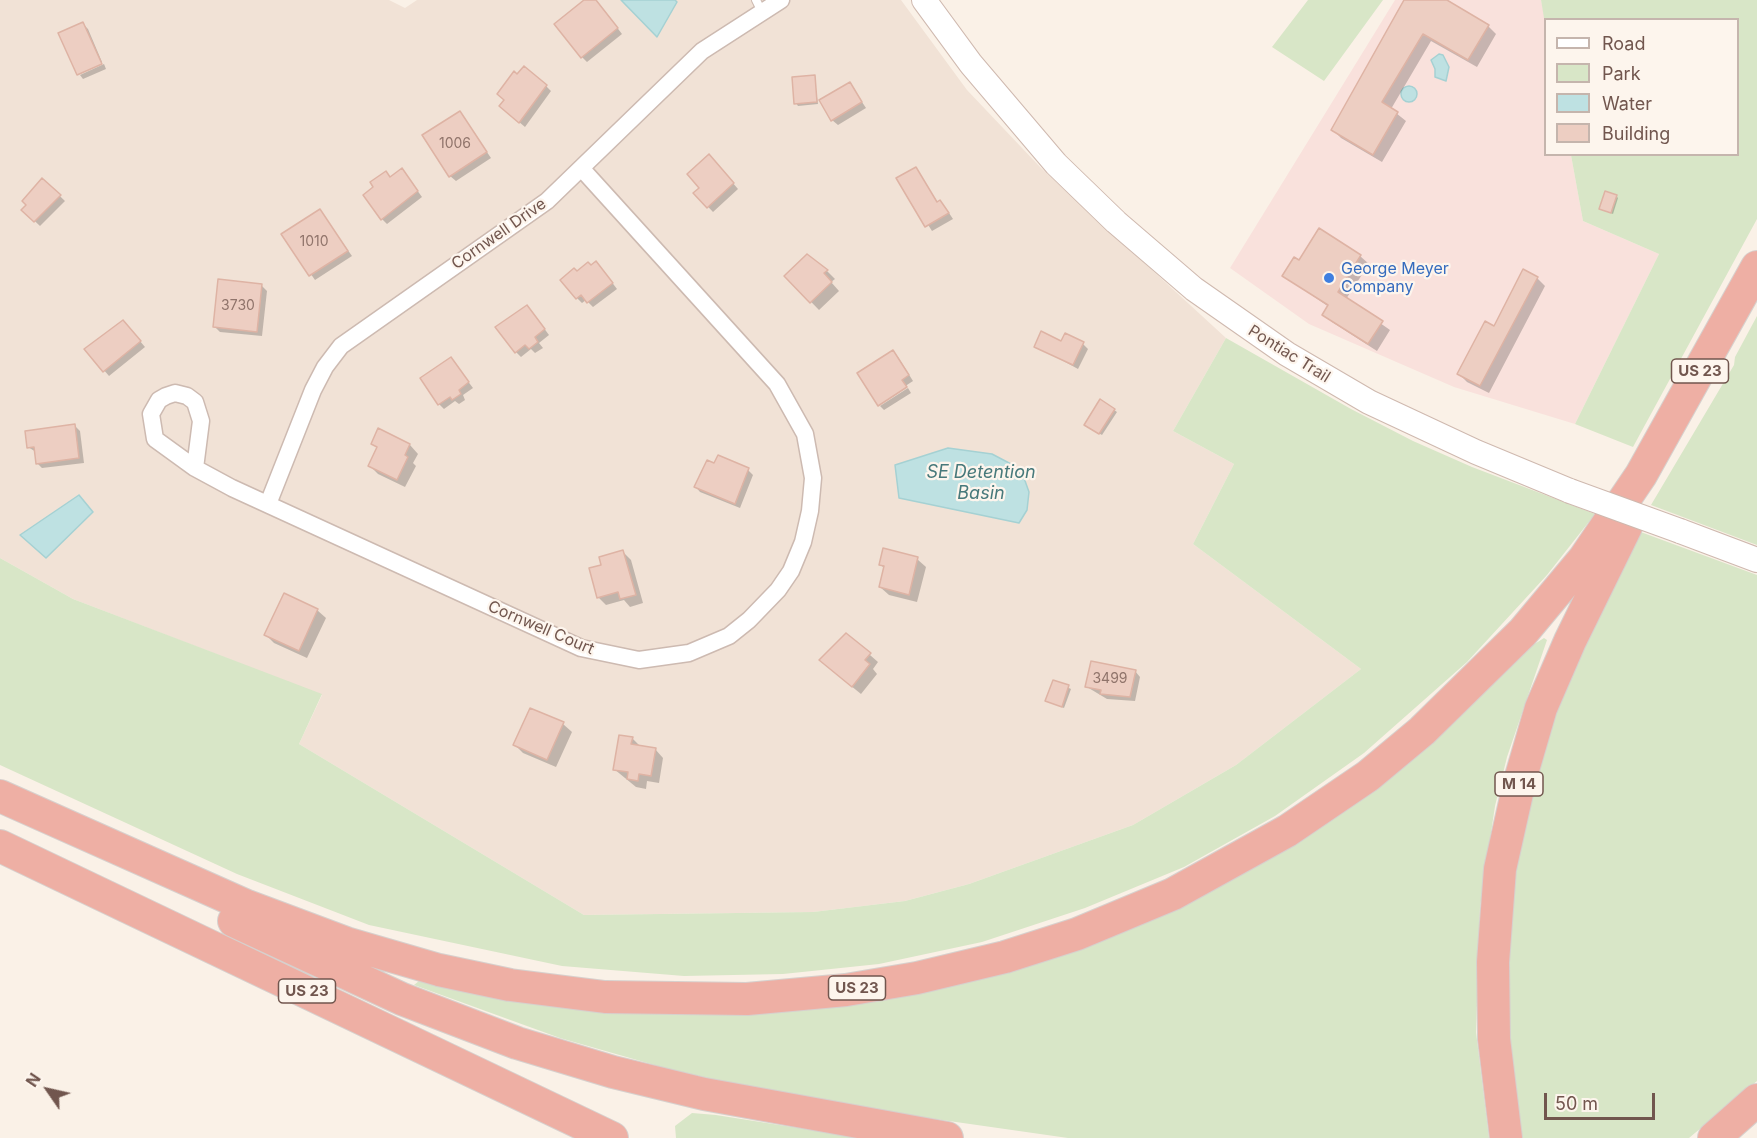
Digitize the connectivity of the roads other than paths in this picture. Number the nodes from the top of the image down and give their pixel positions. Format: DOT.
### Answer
graph roads {
  1 [pos="781,0"];
  2 [pos="924,0"];
  3 [pos="759,6"];
  4 [pos="582,169"];
  5 [pos="1757,267"];
  6 [pos="1757,290"];
  7 [pos="195,468"];
  8 [pos="268,504"];
  9 [pos="1757,560"];
  10 [pos="0,796"];
  11 [pos="0,808"];
  12 [pos="0,846"];
  13 [pos="1757,1100"];
  14 [pos="612,1138"];
  15 [pos="947,1138"];
  16 [pos="1506,1138"];
  17 [pos="1714,1138"];
  1 -- 3 [label="street, Cornwell Drive"];
  2 -- 9 [label="main road, Pontiac Trail, bridge"];
  3 -- 4 [label="street, Cornwell Drive"];
  4 -- 8 [label="street, Cornwell Drive"];
  4 -- 8 [label="street, Cornwell Court"];
  5 -- 10 [label="highway, US 23"];
  6 -- 16 [label="highway, M 14"];
  7 -- 8 [label="street, Cornwell Court"];
  11 -- 15 [label="highway"];
  12 -- 14 [label="highway, US 23"];
  13 -- 17 [label="highway"];
}
